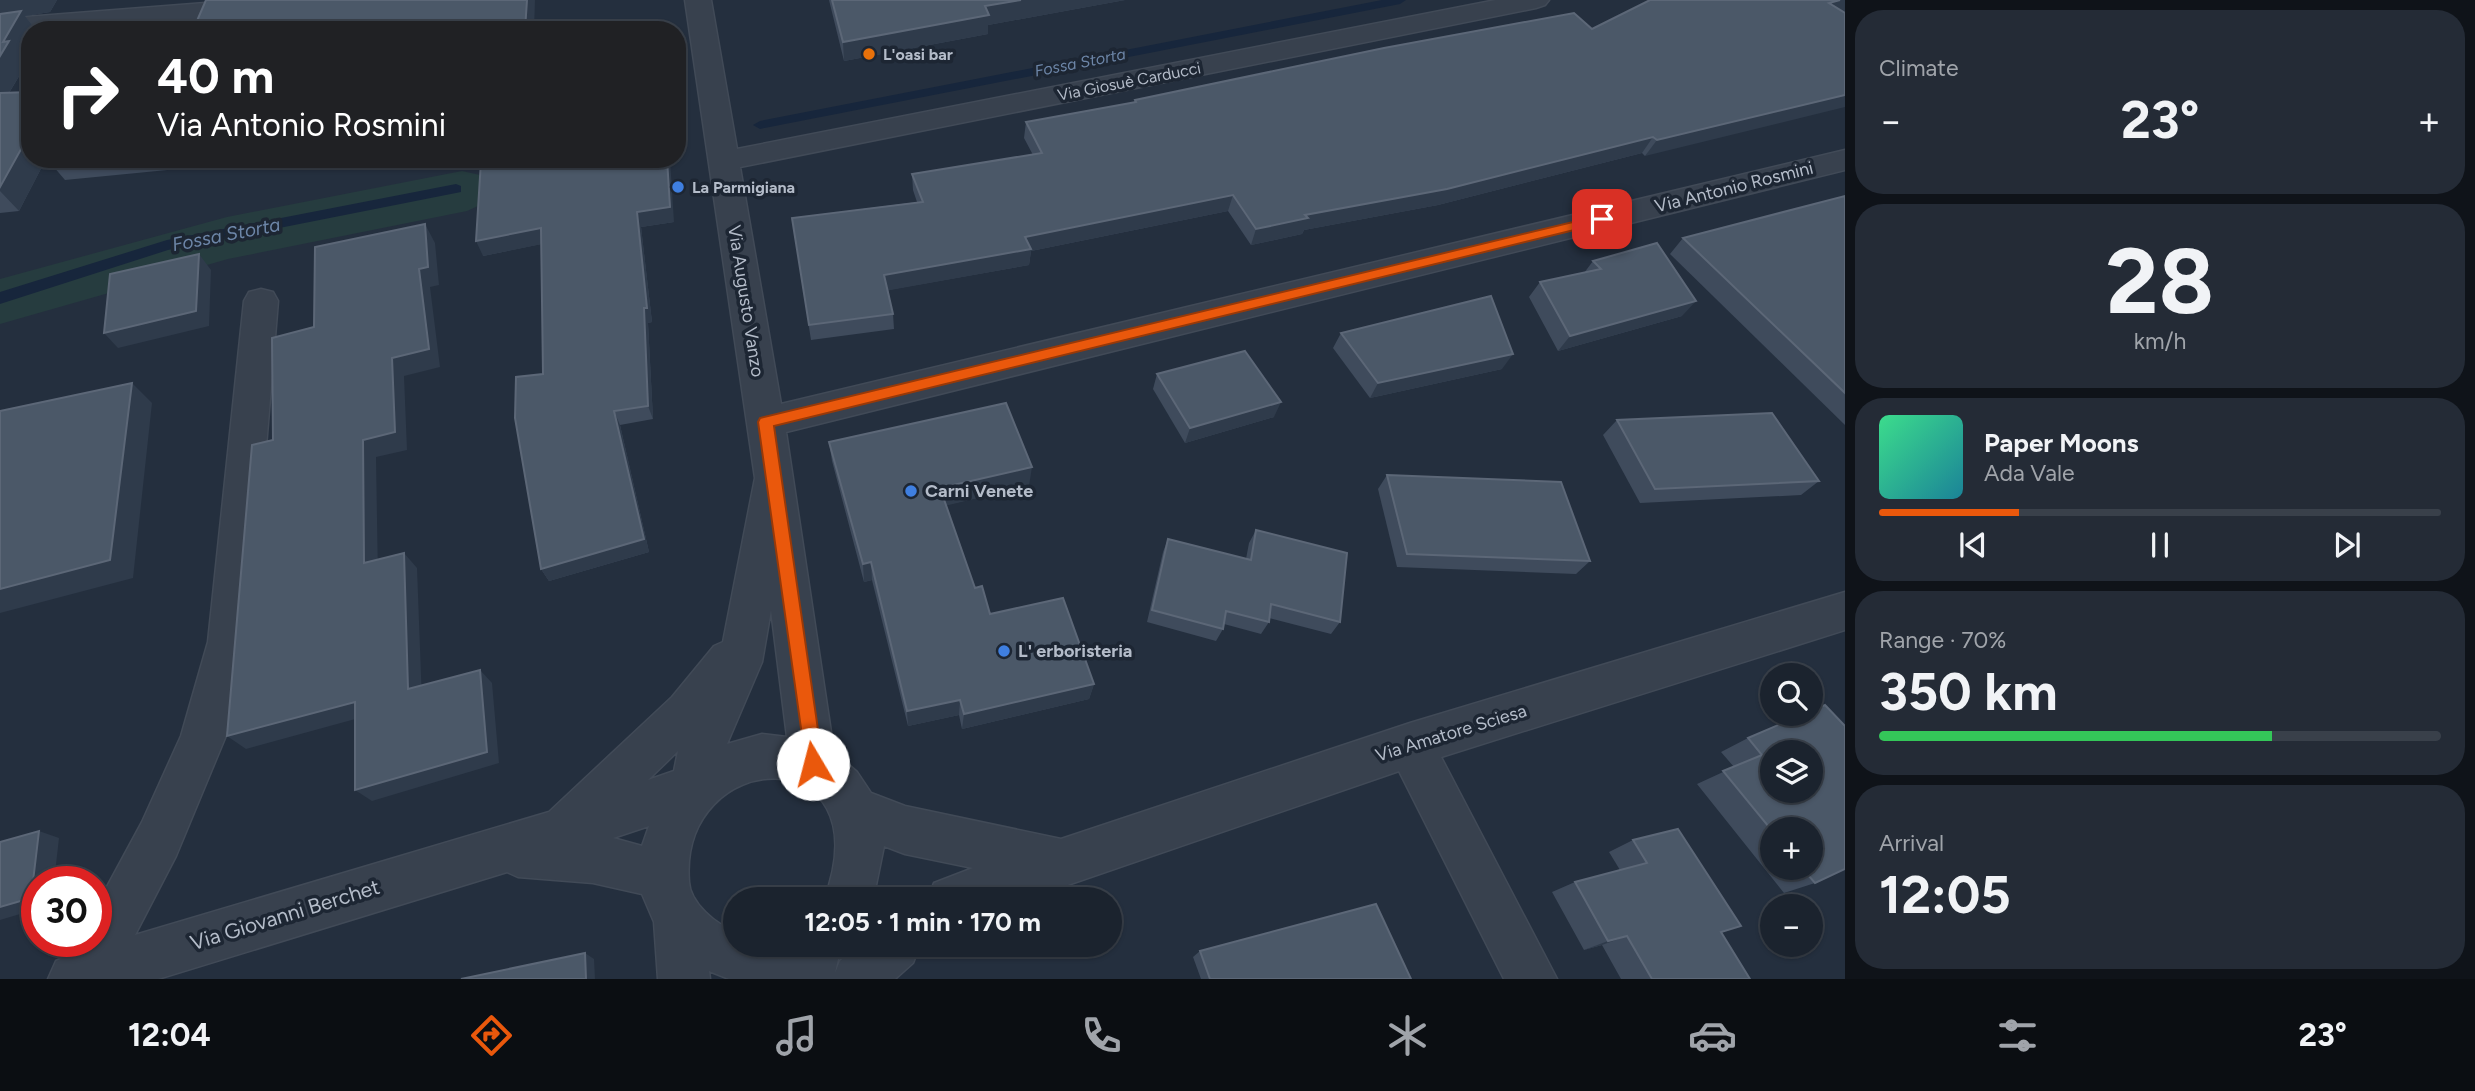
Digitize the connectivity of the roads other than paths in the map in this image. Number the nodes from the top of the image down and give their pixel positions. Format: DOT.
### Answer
graph roads {
  1 [pos="344,0"];
  2 [pos="698,0"];
  3 [pos="1536,0"];
  4 [pos="76,21"];
  5 [pos="21,25"];
  6 [pos="0,27"];
  7 [pos="1845,160"];
  8 [pos="723,161"];
  9 [pos="261,300"];
  10 [pos="766,422"];
  11 [pos="774,477"];
  12 [pos="1845,611"];
  13 [pos="746,639"];
  14 [pos="1410,745"];
  15 [pos="813,764"];
  16 [pos="696,787"];
  17 [pos="855,811"];
  18 [pos="558,833"];
  19 [pos="495,851"];
  20 [pos="1060,863"];
  21 [pos="853,887"];
  22 [pos="989,887"];
  23 [pos="671,899"];
  24 [pos="723,952"];
  25 [pos="813,957"];
  26 [pos="882,957"];
  27 [pos="81,977"];
  28 [pos="684,979"];
  29 [pos="808,979"];
  30 [pos="858,979"];
  31 [pos="1531,979"];
  1 -- 4 [label="street"];
  2 -- 8 [label="street, Via Augusto Vanzo"];
  3 -- 8 [label="street, Via Giosuè Carducci"];
  5 -- 6 [label="street"];
  7 -- 10 [label="street, Via Antonio Rosmini"];
  8 -- 10 [label="street, Via Augusto Vanzo"];
  9 -- 27 [label="street"];
  10 -- 11 [label="street, Via Augusto Vanzo"];
  11 -- 13 [label="street, Via Augusto Vanzo"];
  11 -- 15 [label="street, Via Augusto Vanzo"];
  12 -- 14 [label="street, Via Amatore Sciesa"];
  13 -- 16 [label="street, Via Augusto Vanzo"];
  13 -- 18 [label="street"];
  14 -- 20 [label="street, Via Amatore Sciesa"];
  14 -- 31 [label="street"];
  15 -- 16 [label="street, Via Augusto Vanzo"];
  15 -- 17 [label="street, Via Augusto Vanzo"];
  16 -- 18 [label="street, Via Giovanni Berchet"];
  16 -- 23 [label="street, Via Augusto Vanzo"];
  17 -- 20 [label="street"];
  17 -- 21 [label="street, Via Augusto Vanzo"];
  18 -- 19 [label="street, Via Giovanni Berchet"];
  19 -- 23 [label="street, Via Giovanni Berchet"];
  19 -- 27 [label="street, Via Giovanni Berchet"];
  20 -- 22 [label="street, Via Amatore Sciesa"];
  23 -- 24 [label="street"];
  23 -- 28 [label="street, Via Augusto Vanzo"];
  25 -- 29 [label="street"];
  26 -- 30 [label="street"];
}
